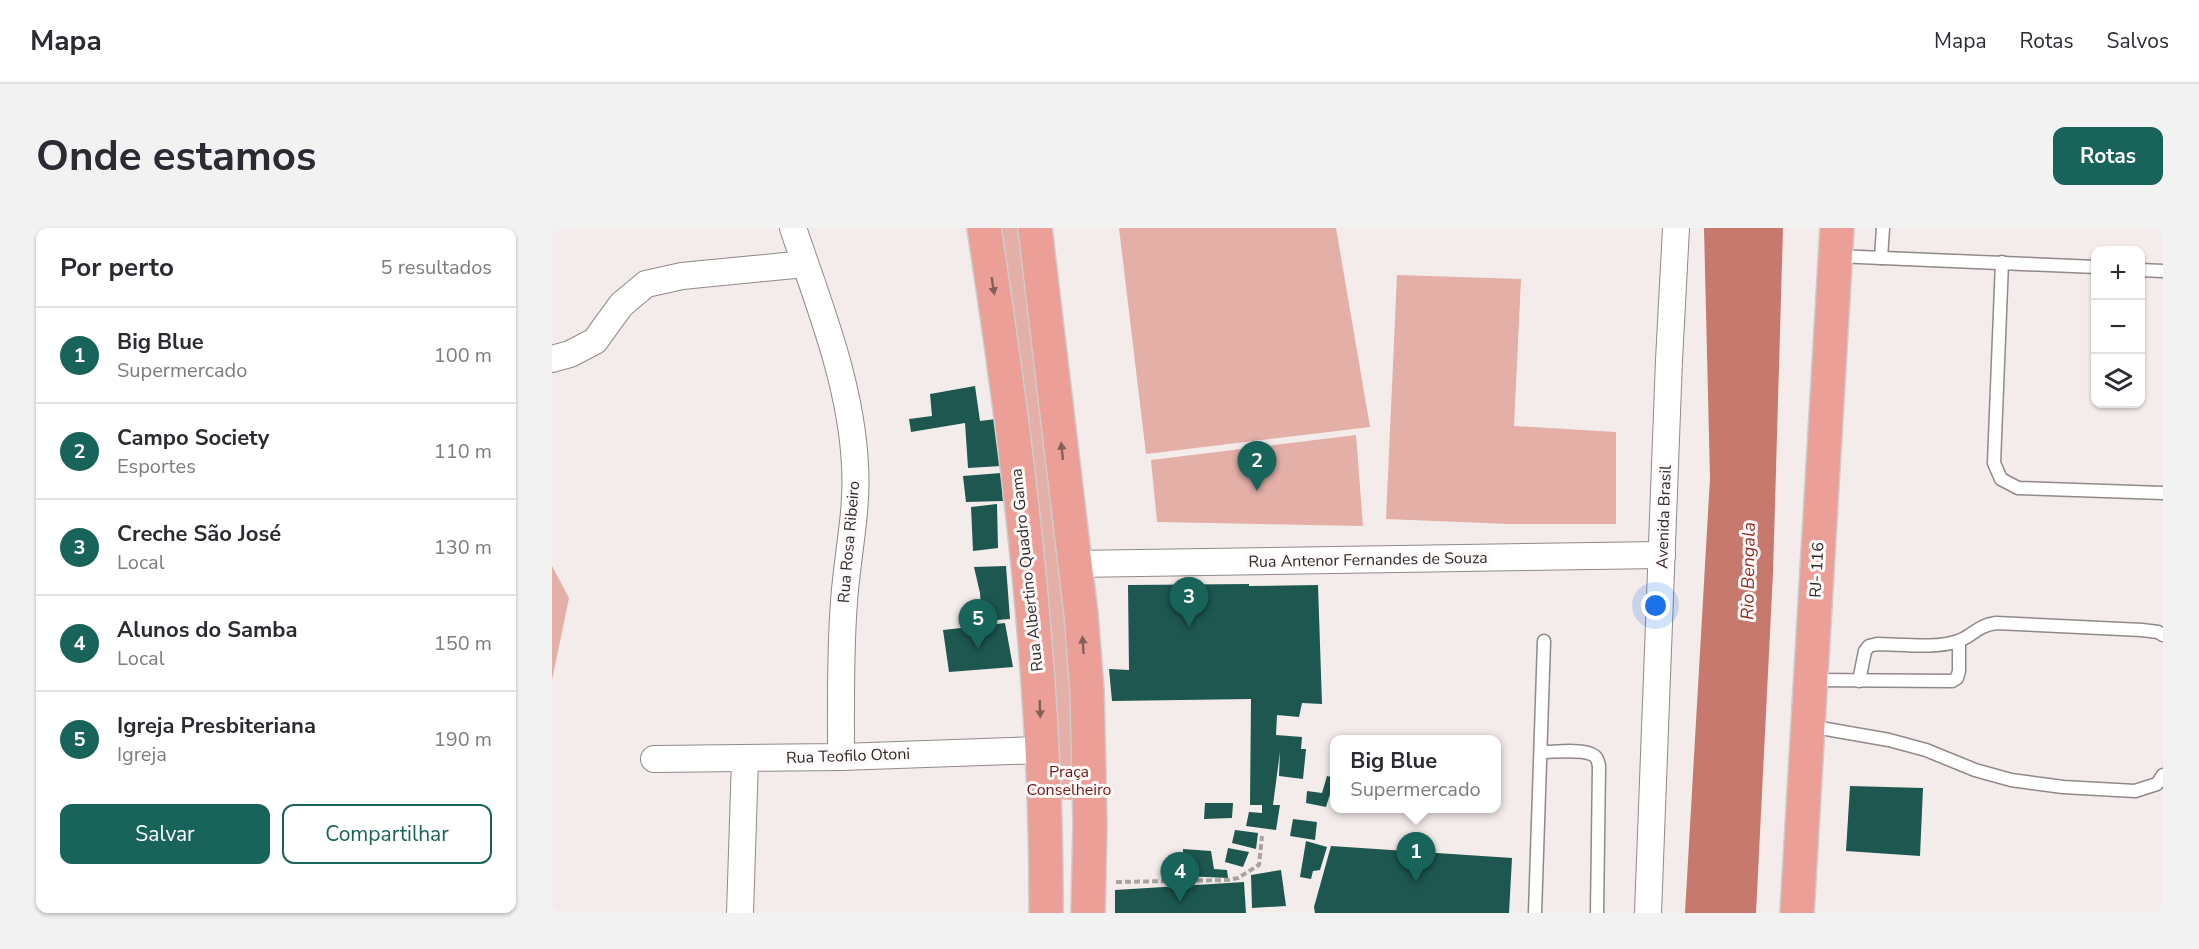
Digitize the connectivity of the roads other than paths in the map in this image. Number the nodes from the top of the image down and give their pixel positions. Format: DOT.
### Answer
graph roads {
  1 [pos="793,228"];
  2 [pos="984,228"];
  3 [pos="1035,228"];
  4 [pos="1676,228"];
  5 [pos="1883,228"];
  6 [pos="1836,242"];
  7 [pos="1881,258"];
  8 [pos="2002,262"];
  9 [pos="805,264"];
  10 [pos="2091,267"];
  11 [pos="2145,270"];
  12 [pos="2163,271"];
  13 [pos="552,359"];
  14 [pos="2163,493"];
  15 [pos="1662,555"];
  16 [pos="1074,564"];
  17 [pos="2163,635"];
  18 [pos="1544,640"];
  19 [pos="1959,641"];
  20 [pos="1810,680"];
  21 [pos="1859,681"];
  22 [pos="1808,726"];
  23 [pos="1041,750"];
  24 [pos="1542,752"];
  25 [pos="841,757"];
  26 [pos="654,759"];
  27 [pos="744,759"];
  28 [pos="2163,775"];
  29 [pos="1046,824"];
  30 [pos="1090,824"];
  31 [pos="1088,898"];
  32 [pos="740,913"];
  33 [pos="1046,913"];
  34 [pos="1535,913"];
  35 [pos="1597,913"];
  36 [pos="1648,913"];
  37 [pos="1797,913"];
  1 -- 9 [label="street, Rua Rosa Ribeiro"];
  2 -- 23 [label="main road, Rua Albertino Quadro Gama, one-way"];
  16 -- 3 [label="main road, one-way"];
  4 -- 15 [label="street, Avenida Brasil"];
  5 -- 7 [label="lane"];
  6 -- 7 [label="lane"];
  6 -- 20 [label="main road, RJ- 116"];
  7 -- 8 [label="lane"];
  8 -- 10 [label="lane"];
  8 -- 14 [label="lane"];
  9 -- 13 [label="street"];
  9 -- 25 [label="street, Rua Rosa Ribeiro"];
  11 -- 12 [label="lane"];
  15 -- 16 [label="street, Rua Antenor Fernandes de Souza"];
  15 -- 36 [label="street, Avenida Brasil"];
  30 -- 16 [label="main road, one-way"];
  17 -- 19 [label="lane"];
  18 -- 24 [label="lane"];
  19 -- 21 [label="lane"];
  19 -- 21 [label="lane"];
  20 -- 21 [label="lane"];
  20 -- 22 [label="main road, RJ- 116"];
  22 -- 28 [label="lane"];
  22 -- 37 [label="main road, RJ- 116"];
  23 -- 25 [label="street, Rua Teofilo Otoni"];
  23 -- 29 [label="main road, Rua Albertino Quadro Gama"];
  24 -- 34 [label="lane"];
  24 -- 35 [label="lane"];
  25 -- 27 [label="street, Rua Teofilo Otoni"];
  26 -- 27 [label="street, Rua Teofilo Otoni"];
  27 -- 32 [label="street"];
  29 -- 30 [label="main road"];
  29 -- 33 [label="main road, Rua Albertino Quadro Gama"];
  30 -- 31 [label="main road"];
}
